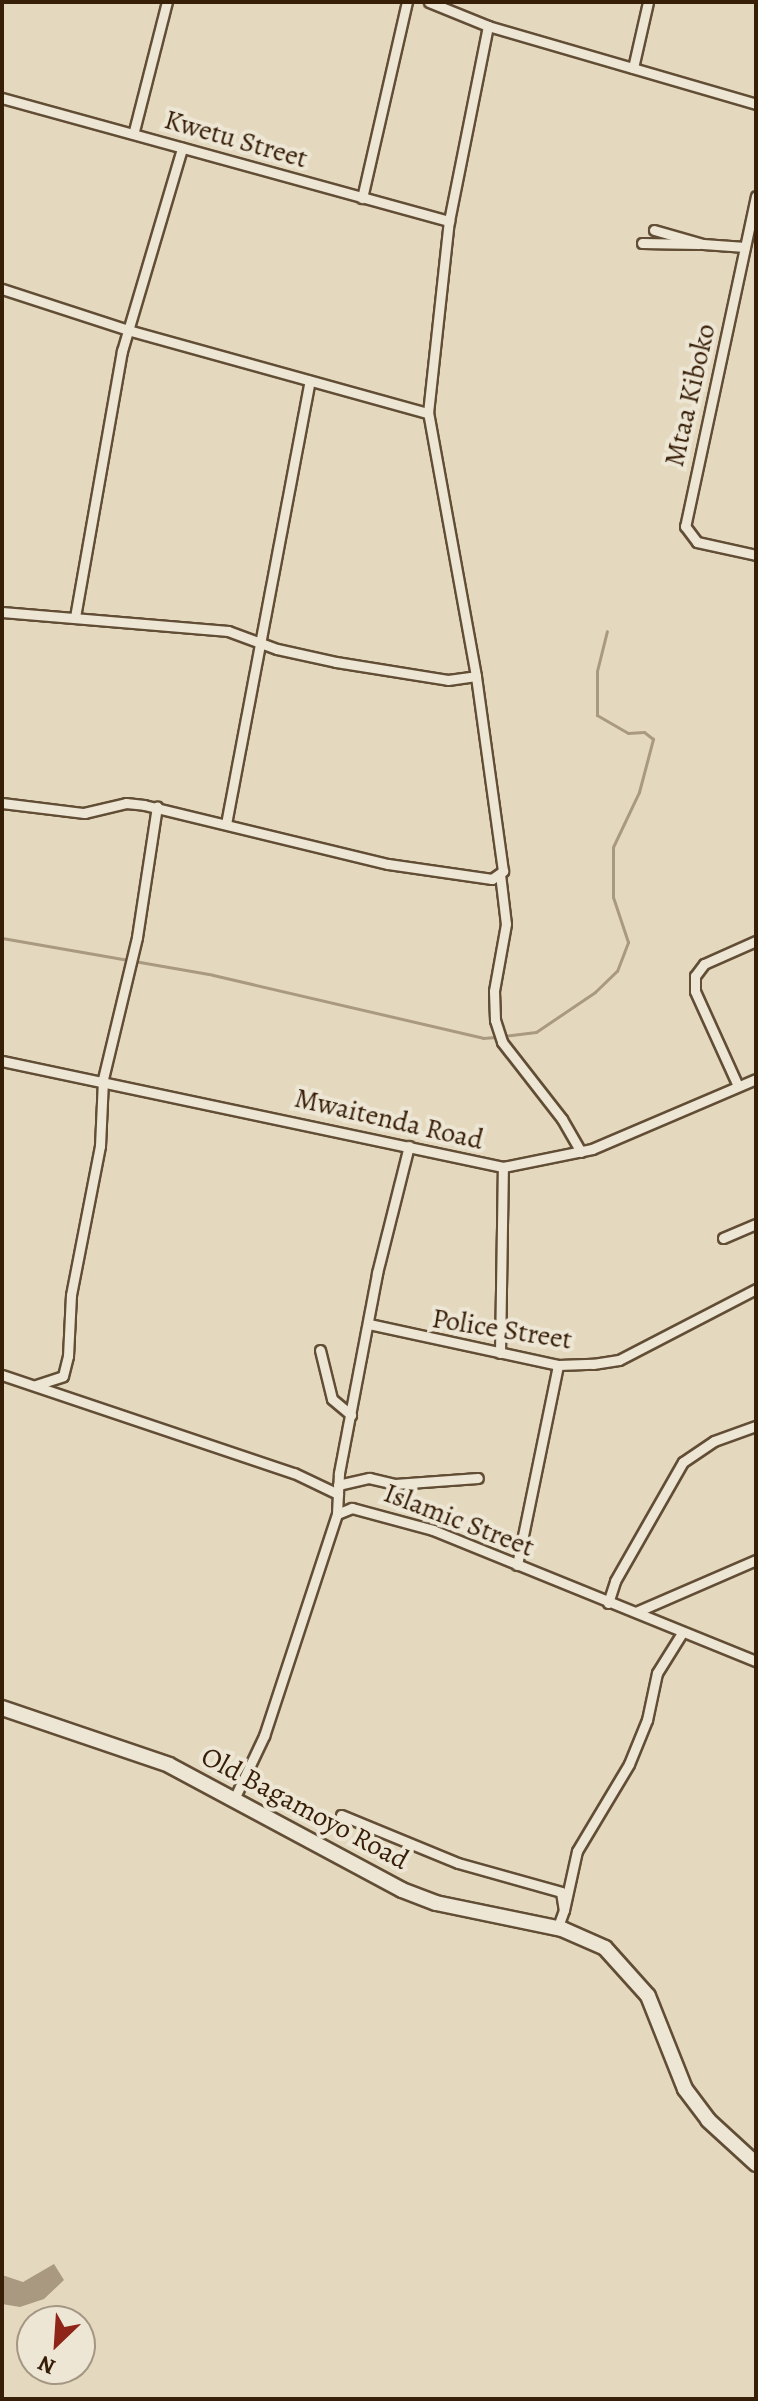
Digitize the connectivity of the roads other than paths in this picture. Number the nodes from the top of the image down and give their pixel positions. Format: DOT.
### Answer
graph roads {
  1 [pos="167,2"];
  2 [pos="407,2"];
  3 [pos="429,2"];
  4 [pos="648,2"];
  5 [pos="488,26"];
  6 [pos="633,68"];
  7 [pos="6,98"];
  8 [pos="755,101"];
  9 [pos="134,131"];
  10 [pos="182,148"];
  11 [pos="756,196"];
  12 [pos="362,198"];
  13 [pos="449,221"];
  14 [pos="654,230"];
  15 [pos="642,243"];
  16 [pos="703,244"];
  17 [pos="745,247"];
  18 [pos="2,289"];
  19 [pos="128,330"];
  20 [pos="310,381"];
  21 [pos="428,413"];
  22 [pos="756,555"];
  23 [pos="2,612"];
  24 [pos="75,617"];
  25 [pos="258,642"];
  26 [pos="476,676"];
  27 [pos="2,803"];
  28 [pos="157,807"];
  29 [pos="226,824"];
  30 [pos="500,874"];
  31 [pos="756,941"];
  32 [pos="2,1061"];
  33 [pos="103,1079"];
  34 [pos="756,1079"];
  35 [pos="738,1086"];
  36 [pos="409,1146"];
  37 [pos="581,1152"];
  38 [pos="503,1167"];
  39 [pos="756,1224"];
  40 [pos="723,1238"];
  41 [pos="756,1289"];
  42 [pos="369,1324"];
  43 [pos="320,1350"];
  44 [pos="500,1353"];
  45 [pos="558,1365"];
  46 [pos="2,1375"];
  47 [pos="36,1385"];
  48 [pos="351,1415"];
  49 [pos="756,1426"];
  50 [pos="478,1478"];
  51 [pos="338,1490"];
  52 [pos="337,1514"];
  53 [pos="756,1560"];
  54 [pos="517,1565"];
  55 [pos="608,1603"];
  56 [pos="636,1612"];
  57 [pos="682,1633"];
  58 [pos="756,1661"];
  59 [pos="2,1708"];
  60 [pos="235,1797"];
  61 [pos="341,1815"];
  62 [pos="564,1910"];
  63 [pos="557,1929"];
  64 [pos="756,2164"];
  1 -- 9 [label="street"];
  2 -- 12 [label="street"];
  3 -- 5 [label="street"];
  4 -- 6 [label="street"];
  5 -- 6 [label="street"];
  5 -- 13 [label="street"];
  6 -- 8 [label="street"];
  7 -- 9 [label="street, Kwetu Street"];
  9 -- 10 [label="street, Kwetu Street"];
  10 -- 12 [label="street, Kwetu Street"];
  10 -- 19 [label="street"];
  11 -- 17 [label="street, Mtaa Kiboko"];
  12 -- 13 [label="street, Kwetu Street"];
  13 -- 21 [label="street"];
  14 -- 16 [label="street"];
  15 -- 16 [label="street"];
  16 -- 17 [label="street"];
  17 -- 22 [label="street, Mtaa Kiboko"];
  18 -- 19 [label="street"];
  19 -- 20 [label="street"];
  19 -- 24 [label="street"];
  20 -- 21 [label="street"];
  20 -- 25 [label="street"];
  21 -- 26 [label="street"];
  23 -- 24 [label="street"];
  24 -- 25 [label="street"];
  25 -- 26 [label="street"];
  25 -- 29 [label="street"];
  26 -- 30 [label="street"];
  27 -- 28 [label="street"];
  28 -- 29 [label="street"];
  28 -- 33 [label="street"];
  29 -- 30 [label="street"];
  30 -- 37 [label="street"];
  31 -- 35 [label="street"];
  32 -- 33 [label="street, Mwaitenda Road"];
  33 -- 36 [label="street, Mwaitenda Road"];
  33 -- 47 [label="street"];
  34 -- 35 [label="street, Mwaitenda Road"];
  35 -- 37 [label="street, Mwaitenda Road"];
  36 -- 38 [label="street, Mwaitenda Road"];
  36 -- 42 [label="street"];
  37 -- 38 [label="street, Mwaitenda Road"];
  38 -- 44 [label="street"];
  39 -- 40 [label="street"];
  41 -- 45 [label="street, Police Street"];
  42 -- 44 [label="street, Police Street"];
  42 -- 48 [label="street"];
  43 -- 48 [label="street"];
  44 -- 45 [label="street, Police Street"];
  45 -- 54 [label="street"];
  46 -- 47 [label="street"];
  47 -- 51 [label="street"];
  48 -- 51 [label="street"];
  49 -- 55 [label="street"];
  50 -- 51 [label="street"];
  51 -- 52 [label="street"];
  52 -- 54 [label="street, Islamic Street"];
  52 -- 60 [label="street"];
  53 -- 56 [label="street"];
  54 -- 55 [label="street, Islamic Street"];
  55 -- 56 [label="street, Islamic Street"];
  56 -- 57 [label="street, Islamic Street"];
  57 -- 58 [label="street, Islamic Street"];
  57 -- 62 [label="street"];
  59 -- 60 [label="street, Old Bagamoyo Road"];
  60 -- 63 [label="street, Old Bagamoyo Road"];
  61 -- 62 [label="street"];
  62 -- 63 [label="street"];
  63 -- 64 [label="street, Old Bagamoyo Road"];
}
